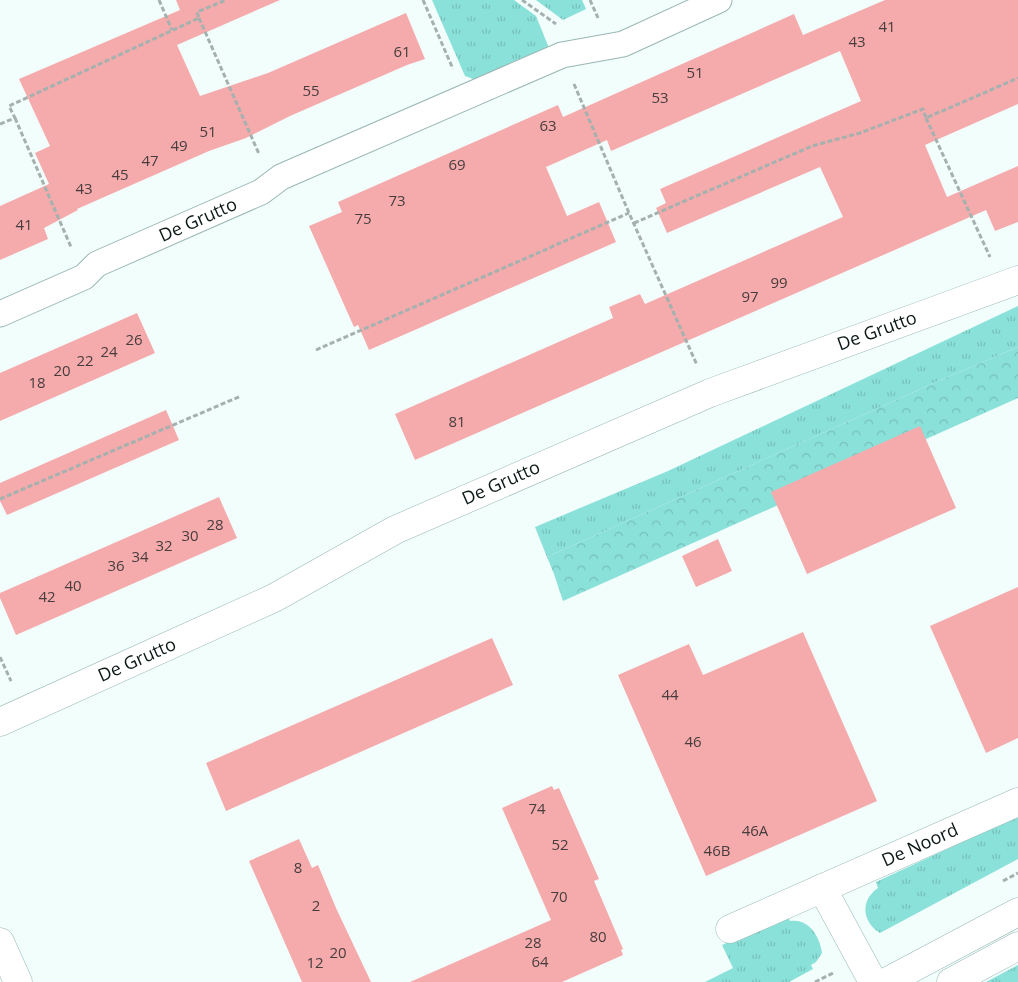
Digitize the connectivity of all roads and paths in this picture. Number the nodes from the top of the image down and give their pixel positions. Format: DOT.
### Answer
graph roads {
  1 [pos="159,0"];
  2 [pos="226,0"];
  3 [pos="423,0"];
  4 [pos="720,0"];
  5 [pos="199,18"];
  6 [pos="172,30"];
  7 [pos="562,55"];
  8 [pos="1018,78"];
  9 [pos="465,97"];
  10 [pos="15,118"];
  11 [pos="926,118"];
  12 [pos="0,124"];
  13 [pos="273,184"];
  14 [pos="629,213"];
  15 [pos="634,223"];
  16 [pos="84,277"];
  17 [pos="1010,282"];
  18 [pos="0,314"];
  19 [pos="316,350"];
  20 [pos="710,392"];
  21 [pos="241,396"];
  22 [pos="0,499"];
  23 [pos="0,722"];
  24 [pos="1018,802"];
  25 [pos="822,888"];
  26 [pos="1018,912"];
  27 [pos="730,928"];
  28 [pos="0,942"];
  29 [pos="1018,946"];
  30 [pos="18,982"];
  31 [pos="873,982"];
  32 [pos="886,982"];
  33 [pos="951,982"];
  1 -- 6 [label="path"];
  2 -- 5 [label="path"];
  3 -- 9 [label="path"];
  4 -- 7 [label="street, De Grutto"];
  5 -- 6 [label="path"];
  5 -- 13 [label="path"];
  6 -- 10 [label="path"];
  7 -- 9 [label="street, De Grutto"];
  7 -- 14 [label="path"];
  8 -- 11 [label="path"];
  9 -- 13 [label="street, De Grutto"];
  10 -- 12 [label="path"];
  10 -- 16 [label="path"];
  11 -- 15 [label="path"];
  11 -- 17 [label="path"];
  13 -- 16 [label="street, De Grutto"];
  14 -- 15 [label="path"];
  14 -- 19 [label="path"];
  15 -- 20 [label="path"];
  16 -- 18 [label="street, De Grutto"];
  17 -- 20 [label="street, De Grutto"];
  20 -- 23 [label="street, De Grutto"];
  21 -- 22 [label="path"];
  24 -- 25 [label="street, De Noord"];
  25 -- 27 [label="street, De Noord"];
  25 -- 31 [label="street"];
  26 -- 32 [label="street"];
  28 -- 30 [label="street"];
  29 -- 33 [label="street"];
}
